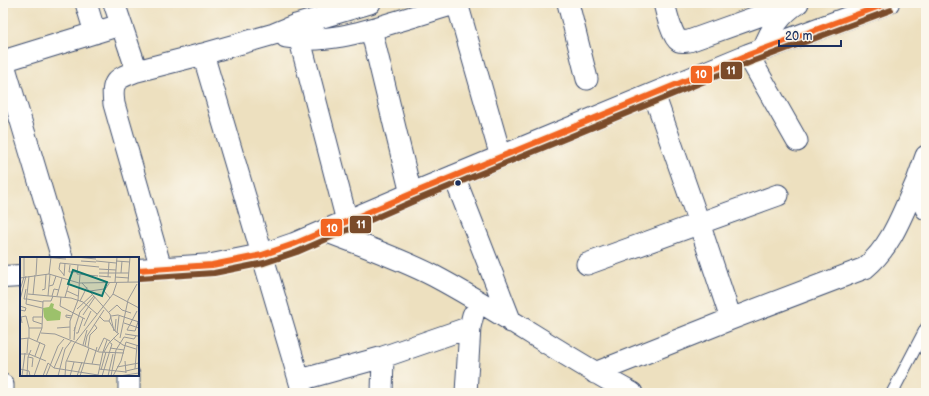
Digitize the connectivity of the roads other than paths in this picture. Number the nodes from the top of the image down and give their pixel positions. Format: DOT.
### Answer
graph roads {
  1 [pos="86,3"];
  2 [pos="114,3"];
  3 [pos="370,3"];
  4 [pos="457,3"];
  5 [pos="568,3"];
  6 [pos="664,3"];
  7 [pos="798,3"];
  8 [pos="888,3"];
  9 [pos="773,10"];
  10 [pos="120,25"];
  11 [pos="371,29"];
  12 [pos="298,32"];
  13 [pos="95,33"];
  14 [pos="756,53"];
  15 [pos="203,54"];
  16 [pos="3,61"];
  17 [pos="137,71"];
  18 [pos="587,79"];
  19 [pos="654,94"];
  20 [pos="797,141"];
  21 [pos="926,156"];
  22 [pos="501,157"];
  23 [pos="454,176"];
  24 [pos="917,181"];
  25 [pos="411,194"];
  26 [pos="778,195"];
  27 [pos="926,209"];
  28 [pos="347,221"];
  29 [pos="699,223"];
  30 [pos="325,231"];
  31 [pos="262,255"];
  32 [pos="62,257"];
  33 [pos="587,264"];
  34 [pos="161,268"];
  35 [pos="139,270"];
  36 [pos="20,276"];
  37 [pos="3,277"];
  38 [pos="476,300"];
  39 [pos="731,319"];
  40 [pos="511,322"];
  41 [pos="470,327"];
  42 [pos="926,328"];
  43 [pos="383,357"];
  44 [pos="595,373"];
  45 [pos="129,376"];
  46 [pos="3,385"];
  47 [pos="301,386"];
  48 [pos="4,393"];
  49 [pos="129,393"];
  50 [pos="382,393"];
  51 [pos="466,393"];
  52 [pos="632,393"];
  53 [pos="892,393"];
  1 -- 13 [label="street"];
  2 -- 10 [label="street"];
  3 -- 12 [label="street"];
  4 -- 11 [label="street"];
  4 -- 22 [label="street"];
  5 -- 18 [label="street"];
  6 -- 9 [label="street"];
  7 -- 9 [label="street"];
  8 -- 14 [label="street"];
  9 -- 14 [label="street"];
  10 -- 13 [label="street"];
  10 -- 17 [label="street"];
  11 -- 12 [label="street"];
  11 -- 25 [label="street"];
  12 -- 15 [label="street"];
  12 -- 28 [label="street"];
  13 -- 16 [label="street"];
  14 -- 19 [label="street"];
  14 -- 20 [label="street"];
  15 -- 17 [label="street"];
  15 -- 31 [label="street"];
  16 -- 32 [label="street"];
  17 -- 34 [label="street"];
  19 -- 22 [label="street"];
  19 -- 29 [label="street"];
  21 -- 24 [label="street"];
  22 -- 23 [label="street"];
  23 -- 25 [label="street"];
  23 -- 40 [label="street"];
  24 -- 27 [label="street"];
  24 -- 39 [label="street"];
  25 -- 28 [label="street"];
  26 -- 29 [label="street"];
  28 -- 30 [label="street"];
  29 -- 33 [label="street"];
  29 -- 39 [label="street"];
  30 -- 31 [label="street"];
  30 -- 38 [label="street"];
  31 -- 34 [label="street"];
  31 -- 47 [label="street"];
  34 -- 35 [label="street"];
  36 -- 37 [label="street"];
  38 -- 40 [label="street"];
  38 -- 41 [label="street"];
  39 -- 44 [label="street"];
  40 -- 44 [label="street"];
  41 -- 43 [label="street"];
  41 -- 51 [label="street"];
  42 -- 53 [label="lane"];
  43 -- 47 [label="street"];
  43 -- 50 [label="street"];
  44 -- 52 [label="street"];
  45 -- 49 [label="street"];
  46 -- 48 [label="street"];
}
